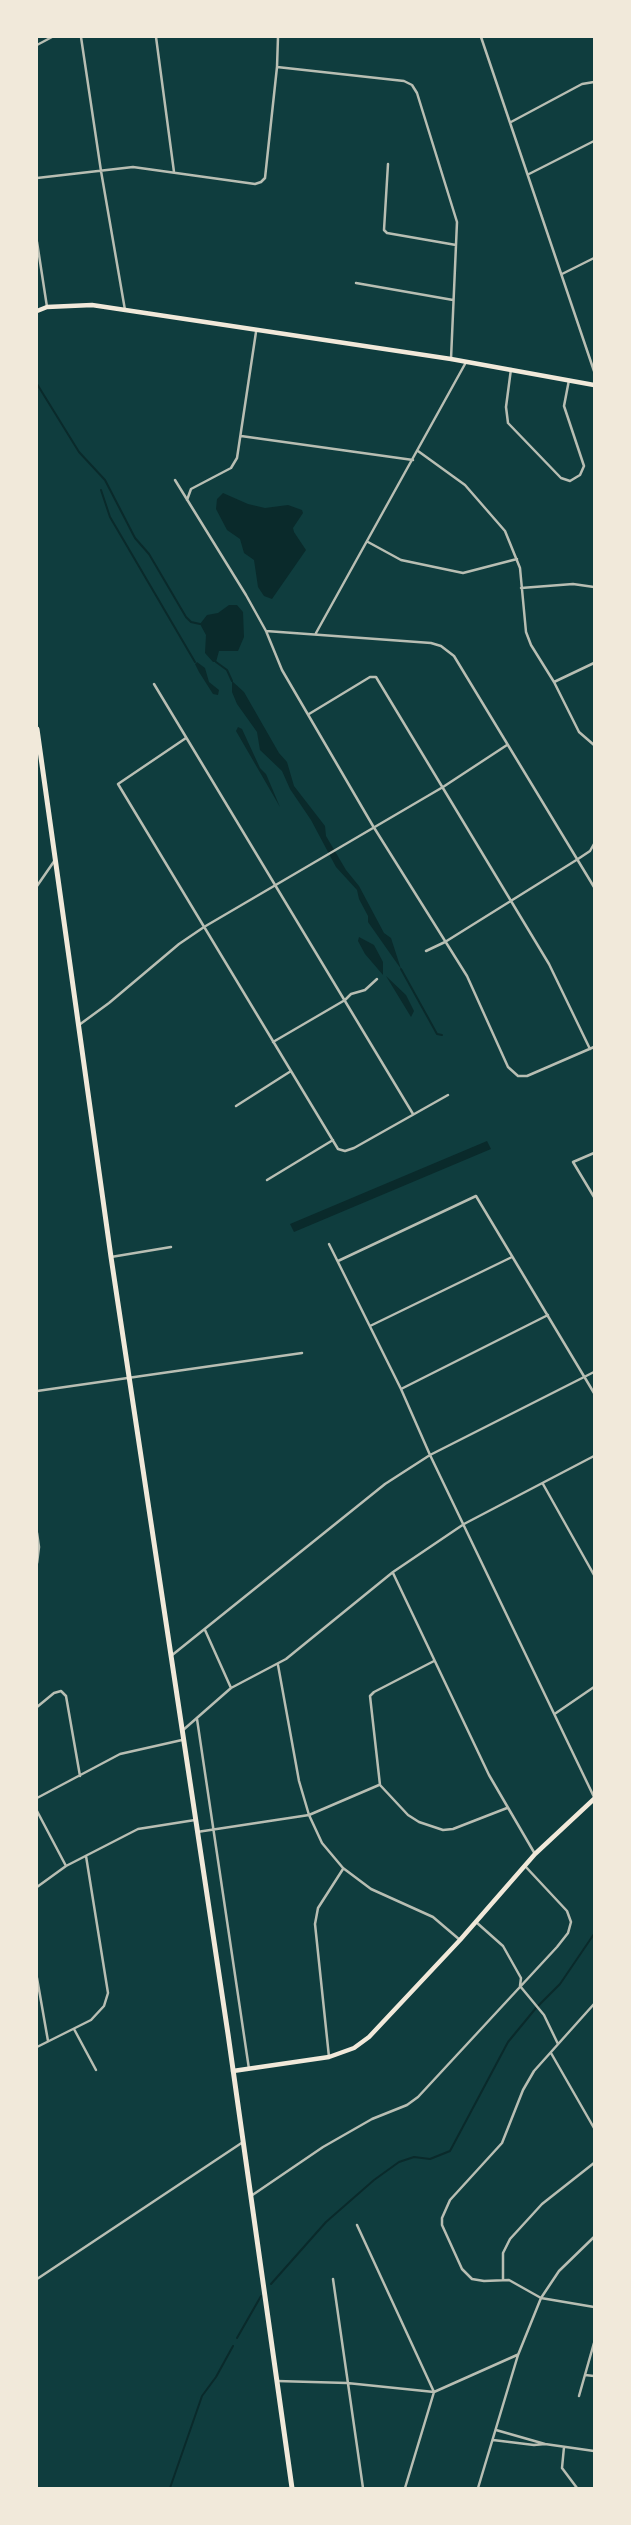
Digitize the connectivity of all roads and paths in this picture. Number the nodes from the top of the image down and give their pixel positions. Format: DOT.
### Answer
graph roads {
  1 [pos="52,37"];
  2 [pos="81,37"];
  3 [pos="156,37"];
  4 [pos="278,37"];
  5 [pos="481,37"];
  6 [pos="37,45"];
  7 [pos="277,67"];
  8 [pos="594,82"];
  9 [pos="511,122"];
  10 [pos="594,141"];
  11 [pos="388,164"];
  12 [pos="100,171"];
  13 [pos="174,172"];
  14 [pos="528,174"];
  15 [pos="37,178"];
  16 [pos="37,242"];
  17 [pos="456,245"];
  18 [pos="594,258"];
  19 [pos="562,274"];
  20 [pos="356,283"];
  21 [pos="454,300"];
  22 [pos="47,307"];
  23 [pos="125,310"];
  24 [pos="37,311"];
  25 [pos="257,328"];
  26 [pos="451,359"];
  27 [pos="467,361"];
  28 [pos="511,369"];
  29 [pos="594,372"];
  30 [pos="569,380"];
  31 [pos="594,385"];
  32 [pos="241,436"];
  33 [pos="418,451"];
  34 [pos="413,460"];
  35 [pos="175,480"];
  36 [pos="187,500"];
  37 [pos="368,542"];
  38 [pos="517,559"];
  39 [pos="594,587"];
  40 [pos="522,588"];
  41 [pos="266,631"];
  42 [pos="316,633"];
  43 [pos="594,663"];
  44 [pos="554,682"];
  45 [pos="154,684"];
  46 [pos="309,714"];
  47 [pos="37,729"];
  48 [pos="186,738"];
  49 [pos="507,744"];
  50 [pos="594,745"];
  51 [pos="443,787"];
  52 [pos="373,827"];
  53 [pos="594,844"];
  54 [pos="578,859"];
  55 [pos="55,860"];
  56 [pos="37,886"];
  57 [pos="274,886"];
  58 [pos="594,887"];
  59 [pos="512,901"];
  60 [pos="204,927"];
  61 [pos="445,942"];
  62 [pos="426,951"];
  63 [pos="377,979"];
  64 [pos="345,1000"];
  65 [pos="79,1025"];
  66 [pos="273,1042"];
  67 [pos="592,1048"];
  68 [pos="291,1071"];
  69 [pos="447,1095"];
  70 [pos="236,1106"];
  71 [pos="413,1114"];
  72 [pos="334,1140"];
  73 [pos="594,1153"];
  74 [pos="267,1180"];
  75 [pos="594,1197"];
  76 [pos="329,1244"];
  77 [pos="171,1247"];
  78 [pos="512,1256"];
  79 [pos="111,1257"];
  80 [pos="338,1261"];
  81 [pos="548,1315"];
  82 [pos="370,1326"];
  83 [pos="302,1353"];
  84 [pos="594,1372"];
  85 [pos="131,1377"];
  86 [pos="585,1377"];
  87 [pos="401,1389"];
  88 [pos="37,1391"];
  89 [pos="594,1393"];
  90 [pos="430,1455"];
  91 [pos="594,1456"];
  92 [pos="543,1484"];
  93 [pos="464,1524"];
  94 [pos="37,1533"];
  95 [pos="37,1563"];
  96 [pos="393,1572"];
  97 [pos="594,1575"];
  98 [pos="205,1630"];
  99 [pos="171,1656"];
  100 [pos="435,1661"];
  101 [pos="278,1665"];
  102 [pos="594,1687"];
  103 [pos="231,1688"];
  104 [pos="37,1707"];
  105 [pos="556,1713"];
  106 [pos="197,1719"];
  107 [pos="182,1731"];
  108 [pos="184,1740"];
  109 [pos="80,1776"];
  110 [pos="380,1785"];
  111 [pos="37,1798"];
  112 [pos="594,1798"];
  113 [pos="507,1808"];
  114 [pos="37,1811"];
  115 [pos="309,1815"];
  116 [pos="195,1820"];
  117 [pos="214,1829"];
  118 [pos="197,1832"];
  119 [pos="535,1854"];
  120 [pos="86,1856"];
  121 [pos="66,1866"];
  122 [pos="525,1866"];
  123 [pos="343,1868"];
  124 [pos="37,1886"];
  125 [pos="476,1922"];
  126 [pos="460,1940"];
  127 [pos="37,1978"];
  128 [pos="520,1986"];
  129 [pos="594,2004"];
  130 [pos="74,2029"];
  131 [pos="48,2041"];
  132 [pos="558,2044"];
  133 [pos="37,2047"];
  134 [pos="551,2053"];
  135 [pos="329,2057"];
  136 [pos="249,2068"];
  137 [pos="96,2070"];
  138 [pos="233,2071"];
  139 [pos="594,2128"];
  140 [pos="243,2142"];
  141 [pos="594,2164"];
  142 [pos="251,2196"];
  143 [pos="357,2225"];
  144 [pos="594,2237"];
  145 [pos="37,2279"];
  146 [pos="503,2279"];
  147 [pos="333,2280"];
  148 [pos="541,2298"];
  149 [pos="594,2307"];
  150 [pos="594,2343"];
  151 [pos="518,2355"];
  152 [pos="585,2375"];
  153 [pos="594,2376"];
  154 [pos="276,2381"];
  155 [pos="348,2383"];
  156 [pos="434,2392"];
  157 [pos="579,2396"];
  158 [pos="496,2430"];
  159 [pos="519,2435"];
  160 [pos="493,2440"];
  161 [pos="517,2443"];
  162 [pos="545,2444"];
  163 [pos="564,2447"];
  164 [pos="594,2451"];
  165 [pos="292,2488"];
  166 [pos="363,2488"];
  167 [pos="405,2488"];
  168 [pos="478,2488"];
  169 [pos="577,2488"];
  1 -- 6 [label="street"];
  2 -- 12 [label="street"];
  3 -- 13 [label="street"];
  4 -- 7 [label="street"];
  5 -- 9 [label="street"];
  7 -- 13 [label="street"];
  7 -- 17 [label="street"];
  8 -- 9 [label="street"];
  9 -- 14 [label="street"];
  10 -- 14 [label="street"];
  11 -- 17 [label="street"];
  12 -- 13 [label="street"];
  12 -- 15 [label="street"];
  12 -- 23 [label="street"];
  14 -- 19 [label="street"];
  16 -- 22 [label="street"];
  17 -- 21 [label="street"];
  18 -- 19 [label="street"];
  19 -- 29 [label="street"];
  20 -- 21 [label="street"];
  21 -- 26 [label="street"];
  22 -- 23 [label="main road"];
  22 -- 24 [label="main road"];
  23 -- 25 [label="main road"];
  25 -- 26 [label="main road"];
  25 -- 32 [label="street"];
  26 -- 27 [label="main road"];
  27 -- 28 [label="main road"];
  27 -- 33 [label="street"];
  28 -- 30 [label="main road"];
  28 -- 30 [label="street"];
  30 -- 31 [label="main road"];
  32 -- 34 [label="street"];
  32 -- 36 [label="street"];
  33 -- 34 [label="street"];
  33 -- 38 [label="street"];
  34 -- 37 [label="street"];
  35 -- 36 [label="street"];
  36 -- 41 [label="street"];
  37 -- 38 [label="street"];
  37 -- 42 [label="street"];
  38 -- 40 [label="street"];
  39 -- 40 [label="street"];
  40 -- 44 [label="street"];
  41 -- 42 [label="street"];
  41 -- 46 [label="street"];
  42 -- 49 [label="street"];
  43 -- 44 [label="street"];
  44 -- 50 [label="street"];
  45 -- 48 [label="street"];
  46 -- 51 [label="street"];
  46 -- 52 [label="street"];
  47 -- 55 [label="highway"];
  48 -- 57 [label="street"];
  48 -- 60 [label="street"];
  49 -- 51 [label="street"];
  49 -- 54 [label="street"];
  51 -- 52 [label="street"];
  51 -- 59 [label="street"];
  52 -- 57 [label="street"];
  52 -- 61 [label="street"];
  53 -- 54 [label="street"];
  54 -- 58 [label="street"];
  54 -- 59 [label="street"];
  55 -- 56 [label="street"];
  55 -- 65 [label="highway"];
  57 -- 60 [label="street"];
  57 -- 64 [label="street"];
  59 -- 61 [label="street"];
  59 -- 67 [label="street"];
  60 -- 65 [label="street"];
  60 -- 66 [label="street"];
  61 -- 62 [label="street"];
  61 -- 67 [label="street"];
  63 -- 64 [label="street"];
  64 -- 66 [label="street"];
  64 -- 71 [label="street"];
  65 -- 79 [label="highway"];
  66 -- 68 [label="street"];
  68 -- 70 [label="street"];
  68 -- 72 [label="street"];
  69 -- 71 [label="street"];
  71 -- 72 [label="street"];
  72 -- 74 [label="street"];
  73 -- 75 [label="street"];
  76 -- 80 [label="street"];
  77 -- 79 [label="street"];
  78 -- 80 [label="street"];
  78 -- 81 [label="street"];
  78 -- 82 [label="street"];
  79 -- 85 [label="highway"];
  80 -- 82 [label="street"];
  81 -- 86 [label="street"];
  81 -- 87 [label="street"];
  82 -- 87 [label="street"];
  83 -- 85 [label="street"];
  84 -- 86 [label="street"];
  85 -- 88 [label="street"];
  85 -- 99 [label="highway"];
  86 -- 89 [label="street"];
  86 -- 90 [label="street"];
  87 -- 90 [label="street"];
  90 -- 93 [label="street"];
  90 -- 98 [label="street"];
  91 -- 92 [label="street"];
  92 -- 93 [label="street"];
  92 -- 97 [label="street"];
  93 -- 96 [label="street"];
  93 -- 105 [label="street"];
  94 -- 95 [label="street"];
  96 -- 100 [label="street"];
  96 -- 101 [label="street"];
  98 -- 99 [label="street"];
  98 -- 103 [label="street"];
  99 -- 107 [label="highway"];
  100 -- 110 [label="street"];
  100 -- 113 [label="street"];
  101 -- 103 [label="street"];
  101 -- 115 [label="street"];
  102 -- 105 [label="street"];
  103 -- 106 [label="street"];
  104 -- 109 [label="street"];
  105 -- 112 [label="street"];
  106 -- 107 [label="street"];
  106 -- 117 [label="street"];
  107 -- 108 [label="highway"];
  108 -- 109 [label="street"];
  108 -- 116 [label="highway"];
  109 -- 111 [label="street"];
  110 -- 113 [label="street"];
  110 -- 115 [label="street"];
  112 -- 119 [label="main road"];
  113 -- 119 [label="street"];
  114 -- 121 [label="street"];
  115 -- 117 [label="street"];
  115 -- 123 [label="street"];
  116 -- 118 [label="highway"];
  116 -- 120 [label="street"];
  117 -- 118 [label="street"];
  117 -- 136 [label="street"];
  118 -- 138 [label="highway"];
  119 -- 122 [label="main road"];
  120 -- 121 [label="street"];
  120 -- 130 [label="street"];
  121 -- 124 [label="street"];
  122 -- 125 [label="main road"];
  122 -- 128 [label="street"];
  123 -- 126 [label="street"];
  123 -- 135 [label="street"];
  125 -- 126 [label="main road"];
  125 -- 128 [label="street"];
  126 -- 135 [label="main road"];
  127 -- 131 [label="street"];
  128 -- 132 [label="street"];
  128 -- 142 [label="street"];
  129 -- 132 [label="street"];
  130 -- 131 [label="street"];
  130 -- 137 [label="street"];
  131 -- 133 [label="street"];
  132 -- 134 [label="street"];
  134 -- 139 [label="street"];
  134 -- 146 [label="street"];
  135 -- 136 [label="main road"];
  136 -- 138 [label="main road"];
  138 -- 140 [label="highway"];
  140 -- 142 [label="highway"];
  140 -- 145 [label="street"];
  141 -- 146 [label="street"];
  142 -- 154 [label="highway"];
  143 -- 156 [label="street"];
  144 -- 148 [label="street"];
  146 -- 148 [label="street"];
  147 -- 155 [label="street"];
  148 -- 149 [label="street"];
  148 -- 151 [label="street"];
  150 -- 152 [label="street"];
  151 -- 156 [label="street"];
  151 -- 158 [label="street"];
  152 -- 153 [label="street"];
  152 -- 157 [label="street"];
  154 -- 155 [label="street"];
  154 -- 165 [label="highway"];
  155 -- 156 [label="street"];
  155 -- 166 [label="street"];
  156 -- 167 [label="street"];
  158 -- 159 [label="street"];
  158 -- 160 [label="street"];
  159 -- 161 [label="street"];
  159 -- 162 [label="street"];
  160 -- 161 [label="street"];
  160 -- 168 [label="street"];
  161 -- 162 [label="street"];
  162 -- 163 [label="street"];
  163 -- 164 [label="street"];
  163 -- 169 [label="street"];
}
